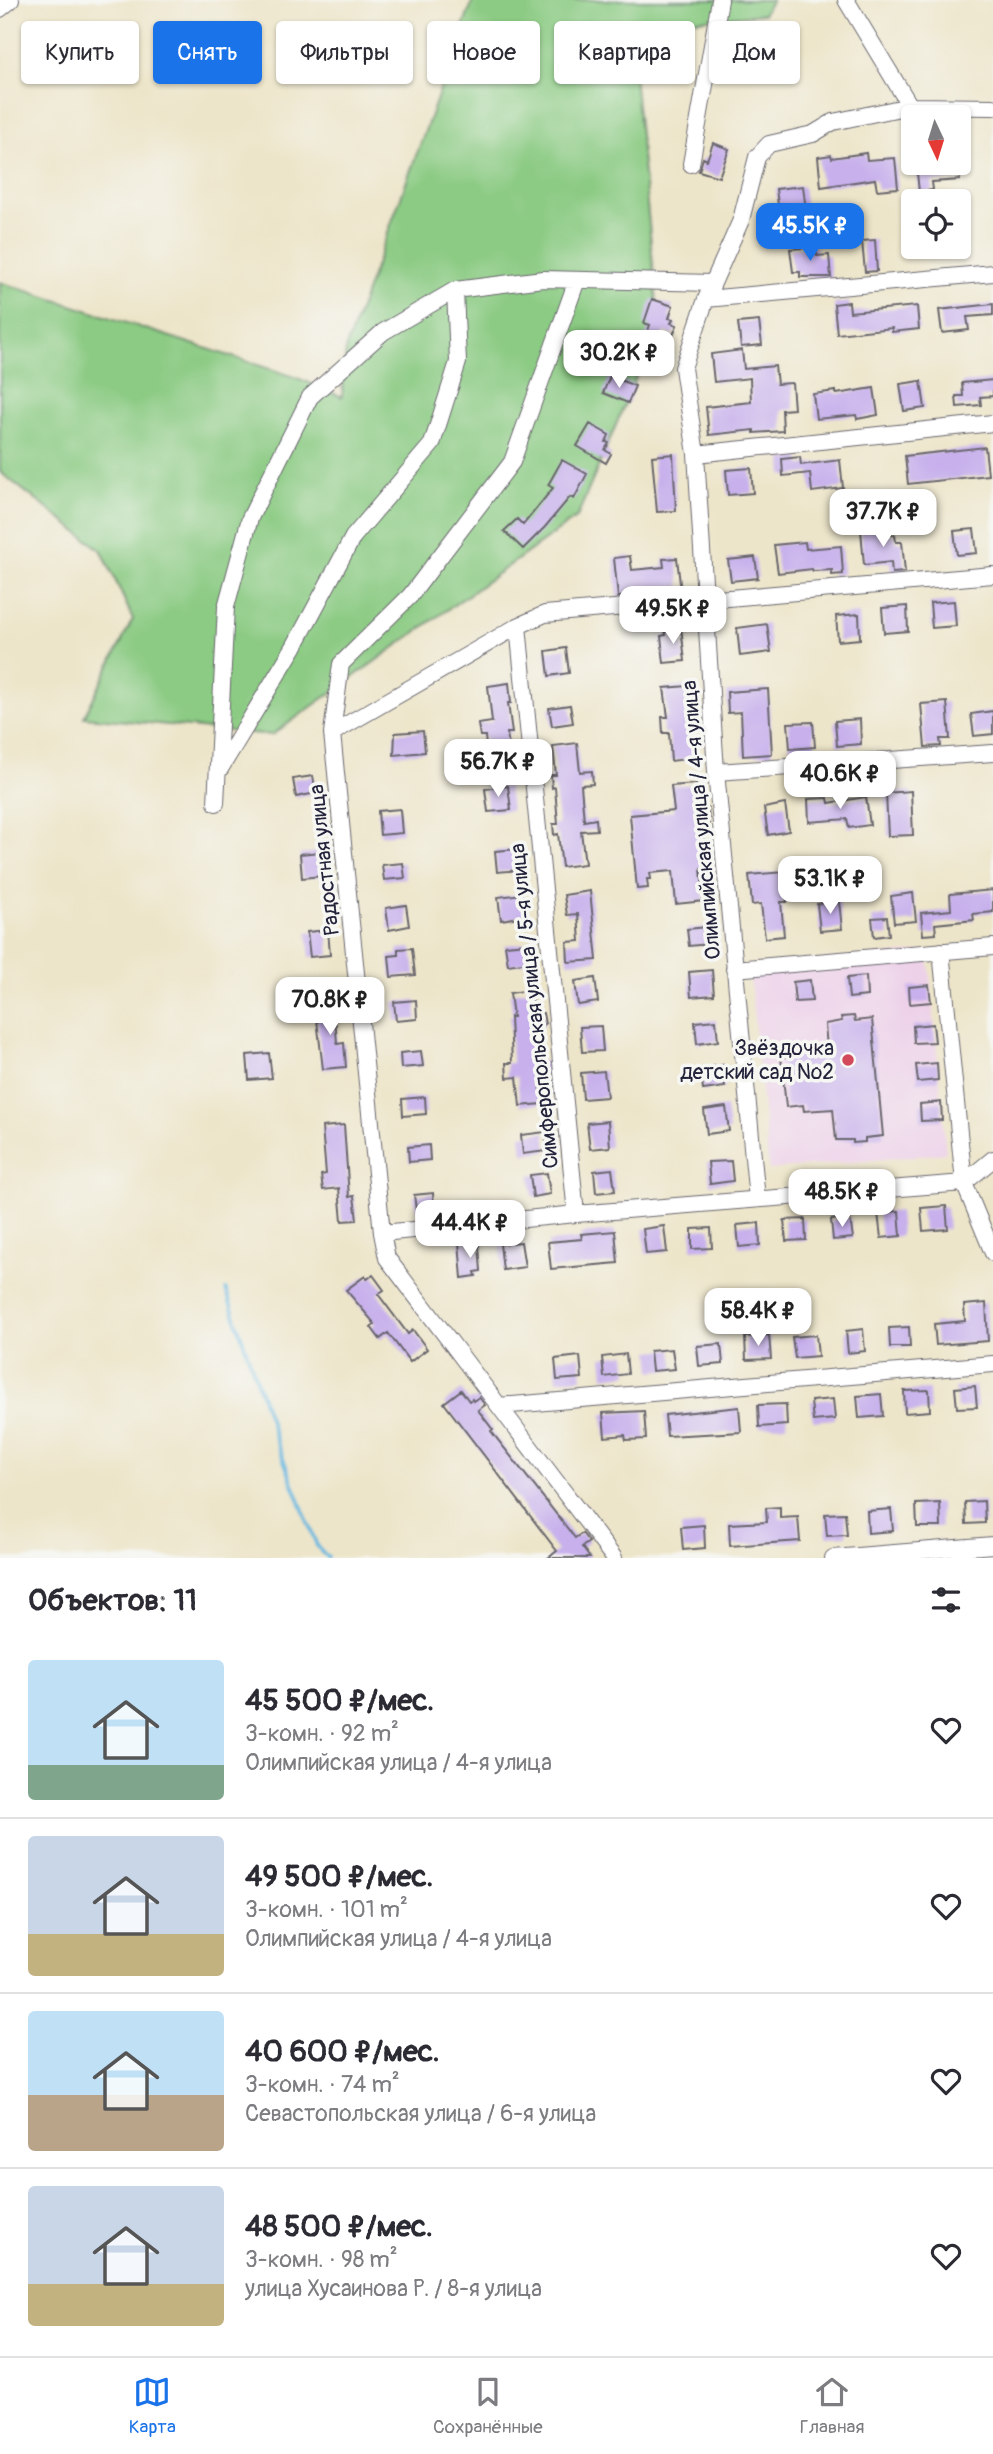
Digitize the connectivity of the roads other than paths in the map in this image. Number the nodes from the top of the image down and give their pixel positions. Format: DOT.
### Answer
graph roads {
  1 [pos="11,0"];
  2 [pos="720,0"];
  3 [pos="846,0"];
  4 [pos="0,9"];
  5 [pos="909,105"];
  6 [pos="971,107"];
  7 [pos="993,107"];
  8 [pos="901,108"];
  9 [pos="691,163"];
  10 [pos="993,273"];
  11 [pos="577,280"];
  12 [pos="713,283"];
  13 [pos="455,290"];
  14 [pos="706,299"];
  15 [pos="993,423"];
  16 [pos="696,454"];
  17 [pos="993,575"];
  18 [pos="706,599"];
  19 [pos="518,626"];
  20 [pos="332,733"];
  21 [pos="993,752"];
  22 [pos="716,772"];
  23 [pos="217,773"];
  24 [pos="216,803"];
  25 [pos="993,947"];
  26 [pos="941,951"];
  27 [pos="734,969"];
  28 [pos="993,1159"];
  29 [pos="964,1183"];
  30 [pos="757,1199"];
  31 [pos="576,1214"];
  32 [pos="382,1233"];
  33 [pos="993,1252"];
  34 [pos="993,1364"];
  35 [pos="499,1406"];
  36 [pos="993,1545"];
  37 [pos="927,1554"];
  38 [pos="614,1558"];
  39 [pos="833,1558"];
  1 -- 4 [label="street"];
  2 -- 9 [label="street"];
  3 -- 5 [label="street"];
  6 -- 7 [label="street"];
  8 -- 12 [label="street, Олимпийская улица / 4-я улица"];
  10 -- 14 [label="street"];
  11 -- 12 [label="street"];
  11 -- 13 [label="street"];
  11 -- 20 [label="street, Радостная улица"];
  12 -- 14 [label="street, Олимпийская улица / 4-я улица"];
  13 -- 23 [label="street"];
  13 -- 23 [label="street"];
  14 -- 16 [label="street, Олимпийская улица / 4-я улица"];
  15 -- 16 [label="street"];
  16 -- 18 [label="street, Олимпийская улица / 4-я улица"];
  17 -- 18 [label="street"];
  18 -- 19 [label="street"];
  18 -- 22 [label="street, Олимпийская улица / 4-я улица"];
  19 -- 20 [label="street"];
  19 -- 31 [label="street, Симферопольская улица / 5-я улица"];
  20 -- 32 [label="street, Радостная улица"];
  21 -- 22 [label="street"];
  22 -- 27 [label="street, Олимпийская улица / 4-я улица"];
  23 -- 24 [label="street"];
  25 -- 26 [label="street"];
  26 -- 27 [label="street"];
  26 -- 29 [label="street"];
  27 -- 30 [label="street, Олимпийская улица / 4-я улица"];
  28 -- 29 [label="street"];
  29 -- 30 [label="street"];
  29 -- 33 [label="street"];
  30 -- 31 [label="street"];
  31 -- 32 [label="street"];
  32 -- 35 [label="street, Радостная улица"];
  34 -- 35 [label="street"];
  35 -- 38 [label="street, Радостная улица"];
  36 -- 37 [label="street"];
  37 -- 39 [label="street"];
}
